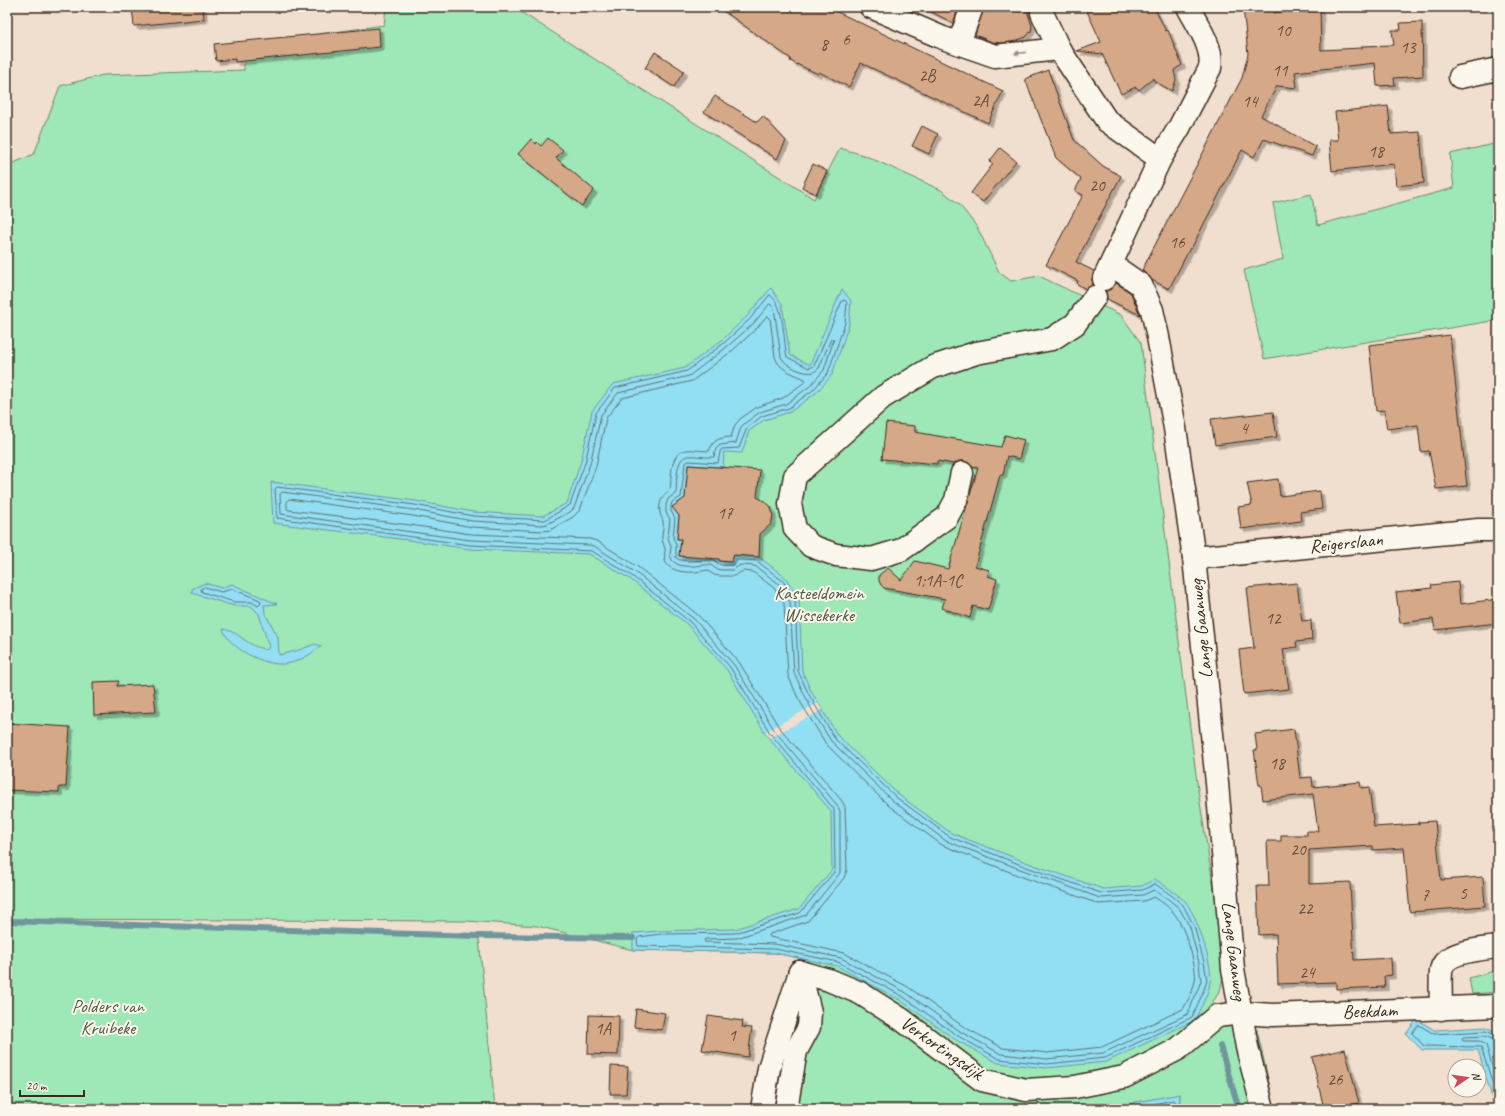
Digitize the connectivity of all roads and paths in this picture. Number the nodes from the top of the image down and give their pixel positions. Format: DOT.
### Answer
graph roads {
  1 [pos="871,7"];
  2 [pos="972,7"];
  3 [pos="1042,7"];
  4 [pos="1188,7"];
  5 [pos="959,43"];
  6 [pos="1059,49"];
  7 [pos="1498,69"];
  8 [pos="1460,77"];
  9 [pos="1160,159"];
  10 [pos="1104,280"];
  11 [pos="962,473"];
  12 [pos="1498,530"];
  13 [pos="1194,558"];
  14 [pos="1498,947"];
  15 [pos="800,972"];
  16 [pos="1498,1006"];
  17 [pos="1441,1008"];
  18 [pos="1242,1013"];
  19 [pos="762,1109"];
  20 [pos="786,1109"];
  21 [pos="1263,1109"];
  1 -- 5 [label="street"];
  2 -- 5 [label="street"];
  3 -- 6 [label="street"];
  4 -- 9 [label="street"];
  6 -- 5 [label="street, one-way"];
  6 -- 9 [label="street"];
  7 -- 8 [label="street"];
  9 -- 10 [label="street"];
  10 -- 11 [label="street"];
  10 -- 13 [label="street, Lange Gaanweg"];
  12 -- 13 [label="street, Reigerslaan"];
  13 -- 18 [label="street, Lange Gaanweg"];
  14 -- 17 [label="street"];
  15 -- 18 [label="street, Verkortingsdijk"];
  15 -- 19 [label="street"];
  15 -- 20 [label="street"];
  16 -- 17 [label="street, Beekdam"];
  17 -- 18 [label="street, Beekdam"];
  18 -- 21 [label="street, Lange Gaanweg"];
}
